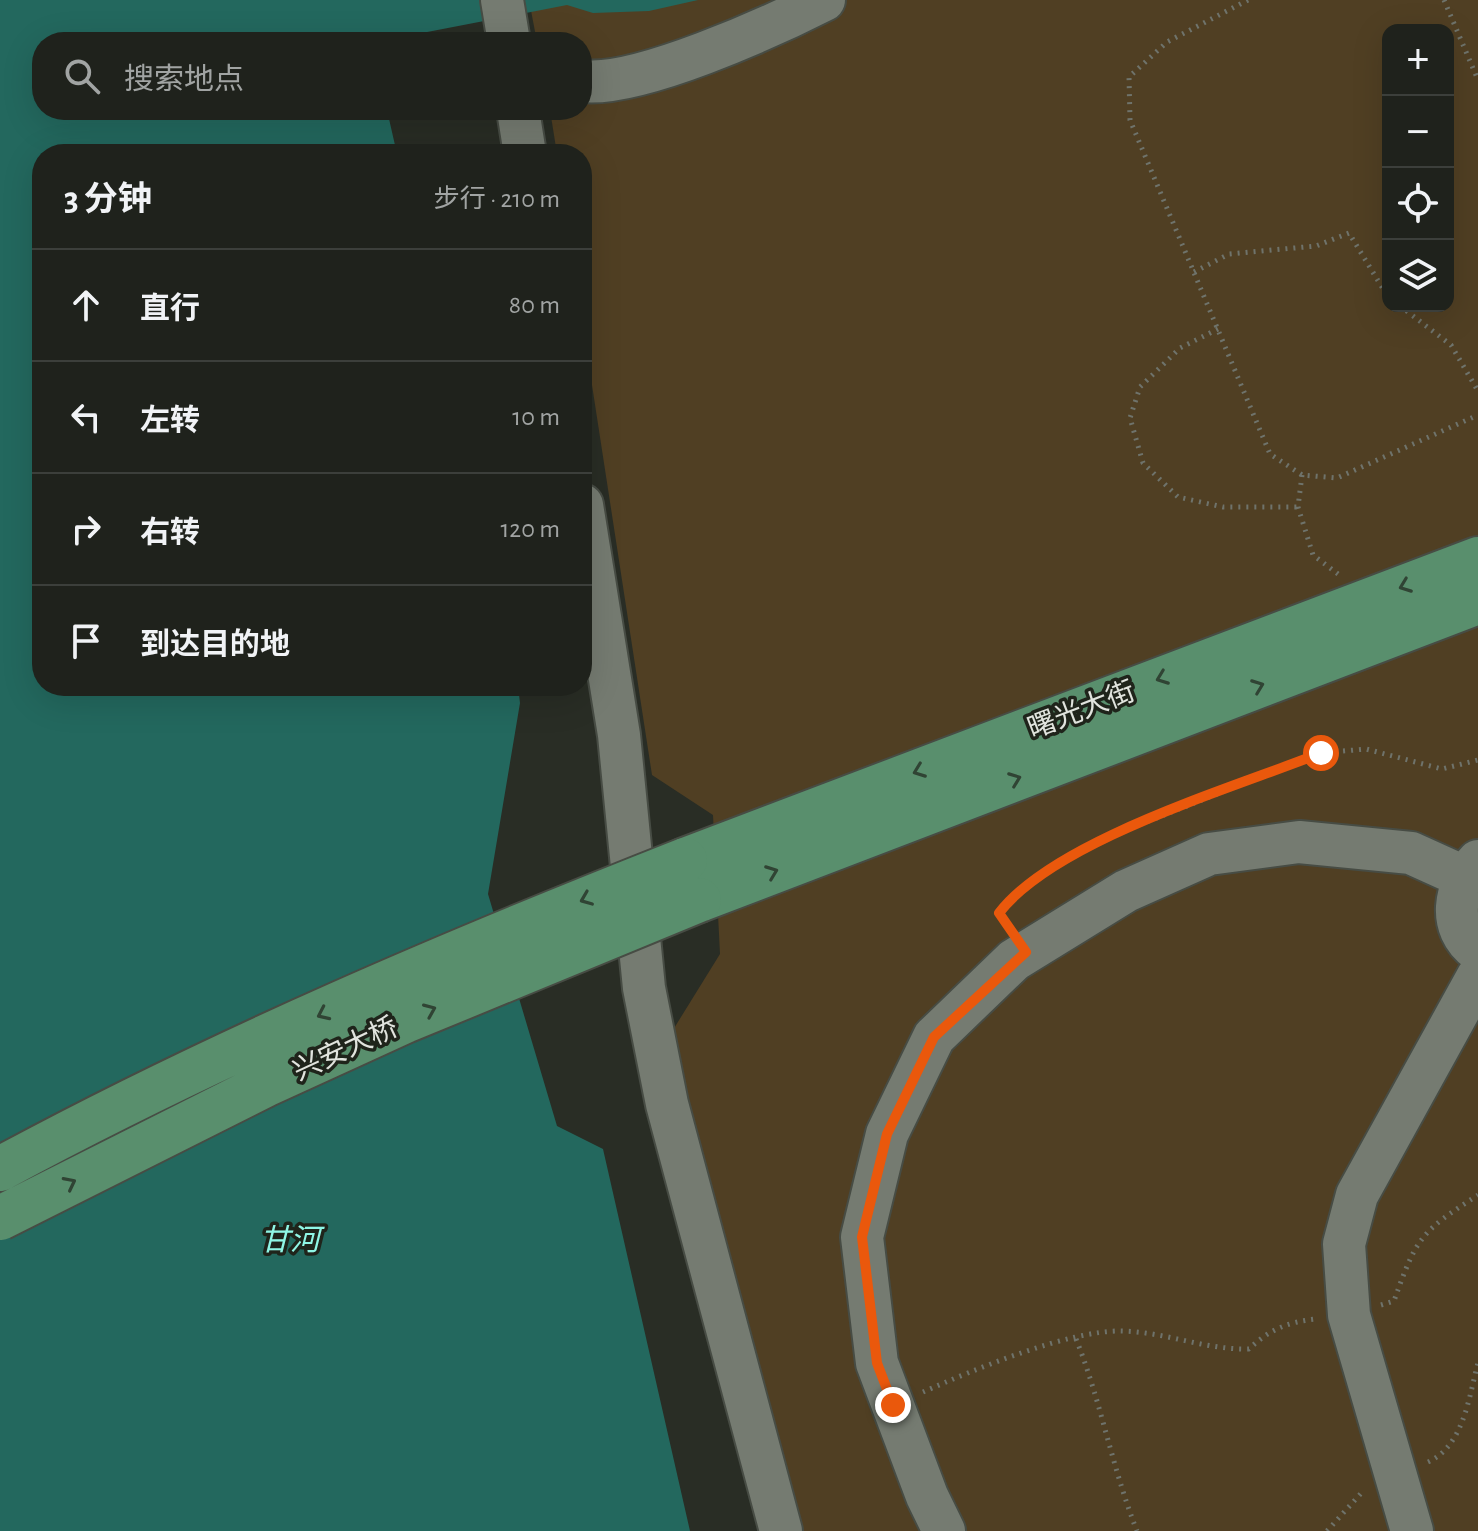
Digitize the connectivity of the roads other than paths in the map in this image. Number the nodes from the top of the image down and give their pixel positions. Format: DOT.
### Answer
graph roads {
  1 [pos="824,0"];
  2 [pos="592,82"];
  3 [pos="520,120"];
  4 [pos="523,144"];
  5 [pos="1478,559"];
  6 [pos="592,567"];
  7 [pos="1478,602"];
  8 [pos="685,860"];
  9 [pos="1471,869"];
  10 [pos="699,900"];
  11 [pos="1478,951"];
  12 [pos="1478,976"];
  13 [pos="0,1169"];
  14 [pos="0,1218"];
  15 [pos="781,1531"];
  16 [pos="944,1531"];
  17 [pos="1412,1531"];
  1 -- 2 [label="street"];
  3 -- 4 [label="street"];
  5 -- 8 [label="main road, 曙光大街, one-way"];
  6 -- 15 [label="street"];
  10 -- 7 [label="main road, 曙光大街, one-way"];
  8 -- 13 [label="main road, 兴安大桥, one-way, bridge"];
  9 -- 11 [label="street"];
  9 -- 16 [label="street"];
  14 -- 10 [label="main road, 兴安大桥, one-way, bridge"];
  12 -- 17 [label="street"];
}
